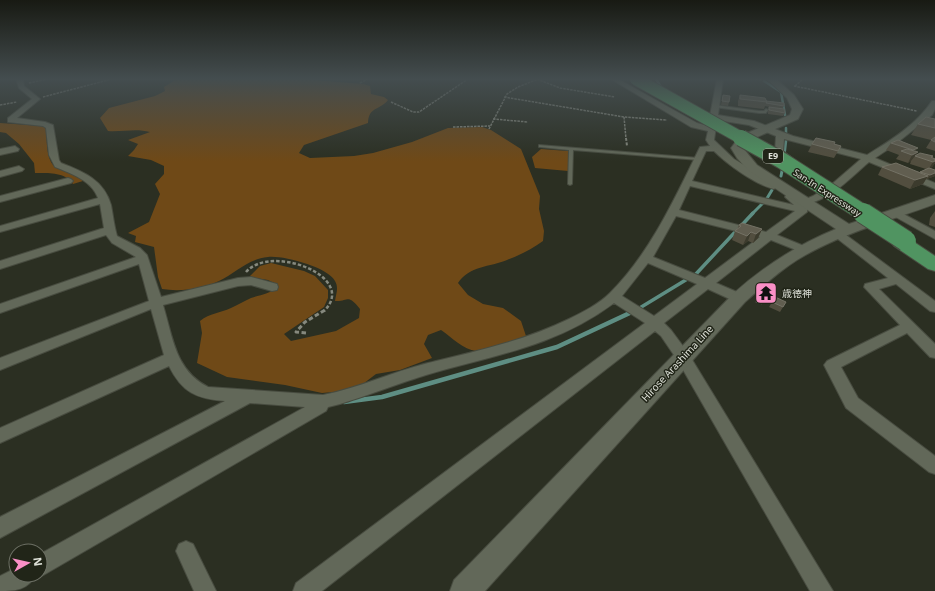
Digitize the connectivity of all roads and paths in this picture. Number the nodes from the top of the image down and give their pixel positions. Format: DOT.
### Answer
graph roads {
  1 [pos="716,106"];
  2 [pos="27,107"];
  3 [pos="401,107"];
  4 [pos="427,107"];
  5 [pos="499,107"];
  6 [pos="561,107"];
  7 [pos="662,107"];
  8 [pos="681,107"];
  9 [pos="685,107"];
  10 [pos="720,107"];
  11 [pos="797,107"];
  12 [pos="895,107"];
  13 [pos="766,110"];
  14 [pos="932,114"];
  15 [pos="624,117"];
  16 [pos="714,117"];
  17 [pos="493,119"];
  18 [pos="687,121"];
  19 [pos="528,122"];
  20 [pos="490,126"];
  21 [pos="453,127"];
  22 [pos="488,128"];
  23 [pos="711,129"];
  24 [pos="768,129"];
  25 [pos="784,135"];
  26 [pos="540,146"];
  27 [pos="715,148"];
  28 [pos="15,149"];
  29 [pos="571,149"];
  30 [pos="0,152"];
  31 [pos="628,153"];
  32 [pos="868,158"];
  33 [pos="700,159"];
  34 [pos="19,169"];
  35 [pos="0,174"];
  36 [pos="68,181"];
  37 [pos="688,183"];
  38 [pos="570,184"];
  39 [pos="835,186"];
  40 [pos="935,186"];
  41 [pos="0,199"];
  42 [pos="935,199"];
  43 [pos="99,201"];
  44 [pos="804,206"];
  45 [pos="673,212"];
  46 [pos="896,214"];
  47 [pos="0,229"];
  48 [pos="110,230"];
  49 [pos="843,232"];
  50 [pos="767,236"];
  51 [pos="935,236"];
  52 [pos="903,241"];
  53 [pos="804,250"];
  54 [pos="143,258"];
  55 [pos="646,258"];
  56 [pos="935,261"];
  57 [pos="0,265"];
  58 [pos="935,265"];
  59 [pos="898,280"];
  60 [pos="240,281"];
  61 [pos="706,283"];
  62 [pos="272,287"];
  63 [pos="614,297"];
  64 [pos="739,298"];
  65 [pos="155,303"];
  66 [pos="935,308"];
  67 [pos="0,309"];
  68 [pos="656,323"];
  69 [pos="908,326"];
  70 [pos="306,333"];
  71 [pos="935,353"];
  72 [pos="683,357"];
  73 [pos="172,358"];
  74 [pos="0,364"];
  75 [pos="248,396"];
  76 [pos="322,401"];
  77 [pos="0,436"];
  78 [pos="932,460"];
  79 [pos="0,528"];
  80 [pos="186,551"];
  81 [pos="48,561"];
  82 [pos="9,583"];
  83 [pos="0,588"];
  84 [pos="204,591"];
  85 [pos="304,591"];
  86 [pos="465,591"];
  87 [pos="822,591"];
  1 -- 16 [label="street"];
  2 -- 48 [label="street"];
  3 -- 4 [label="path"];
  5 -- 17 [label="path"];
  6 -- 15 [label="path"];
  7 -- 18 [label="street"];
  8 -- 52 [label="highway, San-In Expressway / E9, bridge"];
  9 -- 52 [label="highway, San-In Expressway / E9, bridge"];
  10 -- 13 [label="lane"];
  11 -- 24 [label="main road"];
  12 -- 14 [label="path"];
  14 -- 32 [label="street"];
  15 -- 18 [label="path"];
  15 -- 31 [label="path"];
  16 -- 23 [label="street"];
  16 -- 24 [label="street"];
  17 -- 19 [label="path"];
  17 -- 20 [label="path"];
  18 -- 23 [label="street"];
  20 -- 21 [label="path"];
  20 -- 22 [label="path"];
  23 -- 27 [label="street"];
  24 -- 25 [label="street"];
  24 -- 44 [label="main road"];
  25 -- 32 [label="street"];
  25 -- 39 [label="street"];
  26 -- 29 [label="lane"];
  27 -- 33 [label="street"];
  27 -- 44 [label="street"];
  28 -- 30 [label="street"];
  29 -- 31 [label="lane"];
  29 -- 38 [label="lane"];
  31 -- 33 [label="lane"];
  32 -- 39 [label="street"];
  32 -- 40 [label="street"];
  33 -- 37 [label="street"];
  34 -- 35 [label="street"];
  36 -- 41 [label="street"];
  37 -- 44 [label="street"];
  37 -- 45 [label="street"];
  39 -- 44 [label="street"];
  42 -- 46 [label="main road, Hirose Arashima Line"];
  43 -- 47 [label="street"];
  44 -- 49 [label="main road"];
  44 -- 50 [label="street"];
  45 -- 50 [label="street"];
  45 -- 55 [label="street"];
  46 -- 49 [label="main road, Hirose Arashima Line"];
  46 -- 51 [label="street"];
  48 -- 54 [label="street"];
  48 -- 57 [label="street"];
  49 -- 53 [label="main road, Hirose Arashima Line"];
  49 -- 59 [label="street"];
  50 -- 53 [label="street"];
  50 -- 61 [label="street"];
  52 -- 56 [label="highway, San-In Expressway / E9"];
  52 -- 58 [label="highway, San-In Expressway / E9"];
  53 -- 64 [label="main road, Hirose Arashima Line"];
  54 -- 65 [label="street"];
  54 -- 67 [label="street"];
  55 -- 61 [label="street"];
  55 -- 63 [label="street"];
  59 -- 66 [label="street"];
  59 -- 69 [label="street"];
  60 -- 62 [label="street"];
  60 -- 65 [label="street"];
  60 -- 70 [label="path"];
  61 -- 64 [label="street"];
  61 -- 68 [label="street"];
  63 -- 68 [label="street"];
  63 -- 76 [label="street"];
  64 -- 72 [label="main road, Hirose Arashima Line"];
  65 -- 73 [label="street"];
  65 -- 74 [label="street"];
  68 -- 72 [label="street"];
  68 -- 85 [label="street"];
  69 -- 71 [label="street"];
  69 -- 78 [label="street"];
  72 -- 86 [label="main road, Hirose Arashima Line"];
  72 -- 87 [label="street"];
  73 -- 75 [label="street"];
  73 -- 77 [label="street"];
  75 -- 76 [label="street"];
  75 -- 79 [label="street"];
  76 -- 81 [label="street"];
  80 -- 84 [label="street"];
  82 -- 83 [label="street"];
}
